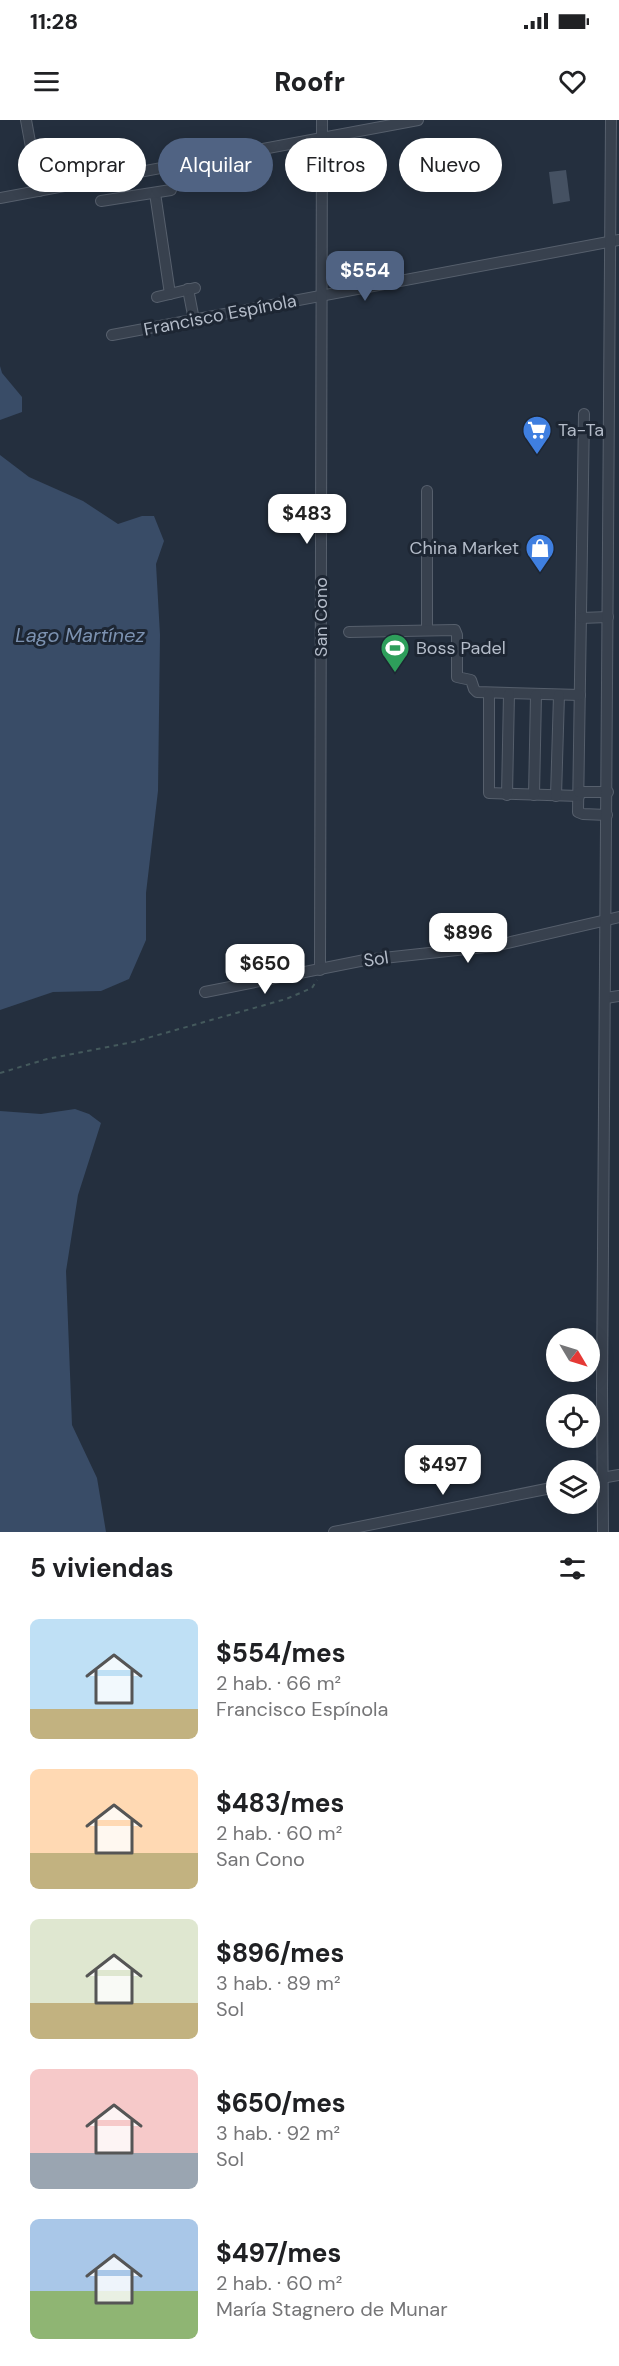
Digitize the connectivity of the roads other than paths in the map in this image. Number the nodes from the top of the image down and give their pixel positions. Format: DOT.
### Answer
graph roads {
  1 [pos="26,120"];
  2 [pos="322,120"];
  3 [pos="418,120"];
  4 [pos="611,120"];
  5 [pos="29,138"];
  6 [pos="322,138"];
  7 [pos="327,138"];
  8 [pos="285,146"];
  9 [pos="146,171"];
  10 [pos="33,192"];
  11 [pos="133,192"];
  12 [pos="160,192"];
  13 [pos="322,192"];
  14 [pos="155,193"];
  15 [pos="134,196"];
  16 [pos="0,198"];
  17 [pos="101,201"];
  18 [pos="615,240"];
  19 [pos="170,294"];
  20 [pos="322,296"];
  21 [pos="156,297"];
  22 [pos="194,320"];
  23 [pos="112,335"];
  24 [pos="584,414"];
  25 [pos="427,491"];
  26 [pos="615,520"];
  27 [pos="608,617"];
  28 [pos="581,618"];
  29 [pos="427,629"];
  30 [pos="349,632"];
  31 [pos="489,694"];
  32 [pos="508,694"];
  33 [pos="536,695"];
  34 [pos="559,695"];
  35 [pos="580,695"];
  36 [pos="608,792"];
  37 [pos="579,794"];
  38 [pos="507,795"];
  39 [pos="534,795"];
  40 [pos="556,796"];
  41 [pos="607,815"];
  42 [pos="619,917"];
  43 [pos="607,919"];
  44 [pos="320,970"];
  45 [pos="205,992"];
  46 [pos="619,996"];
  47 [pos="606,998"];
  48 [pos="619,1474"];
  49 [pos="605,1477"];
  50 [pos="600,1478"];
  51 [pos="546,1489"];
  52 [pos="334,1532"];
  53 [pos="603,1532"];
  1 -- 5 [label="street"];
  2 -- 6 [label="street, San Cono"];
  3 -- 7 [label="street"];
  4 -- 18 [label="street"];
  8 -- 9 [label="street"];
  10 -- 16 [label="street"];
  11 -- 15 [label="street"];
  12 -- 14 [label="street"];
  13 -- 20 [label="street, San Cono"];
  14 -- 15 [label="street"];
  14 -- 19 [label="street"];
  15 -- 17 [label="street"];
  18 -- 20 [label="street, Francisco Espínola"];
  18 -- 26 [label="street"];
  19 -- 21 [label="street"];
  19 -- 22 [label="street"];
  20 -- 22 [label="street, Francisco Espínola"];
  20 -- 44 [label="street, San Cono"];
  22 -- 23 [label="street, Francisco Espínola"];
  24 -- 28 [label="street"];
  25 -- 29 [label="street"];
  26 -- 27 [label="street"];
  27 -- 28 [label="street"];
  27 -- 36 [label="street"];
  28 -- 35 [label="street"];
  29 -- 30 [label="street"];
  29 -- 31 [label="street"];
  31 -- 32 [label="street"];
  31 -- 38 [label="street"];
  32 -- 33 [label="street"];
  32 -- 38 [label="street"];
  33 -- 34 [label="street"];
  33 -- 39 [label="street"];
  34 -- 35 [label="street"];
  34 -- 40 [label="street"];
  35 -- 37 [label="street"];
  36 -- 37 [label="street"];
  36 -- 41 [label="street"];
  37 -- 40 [label="street"];
  37 -- 41 [label="street"];
  38 -- 39 [label="street"];
  39 -- 40 [label="street"];
  41 -- 43 [label="street"];
  42 -- 43 [label="street, Sol"];
  43 -- 44 [label="street, Sol"];
  43 -- 47 [label="street"];
  44 -- 45 [label="street, Sol"];
  46 -- 47 [label="street"];
  47 -- 49 [label="street"];
  48 -- 49 [label="street"];
  49 -- 50 [label="street"];
  49 -- 53 [label="street"];
  51 -- 52 [label="street"];
}
